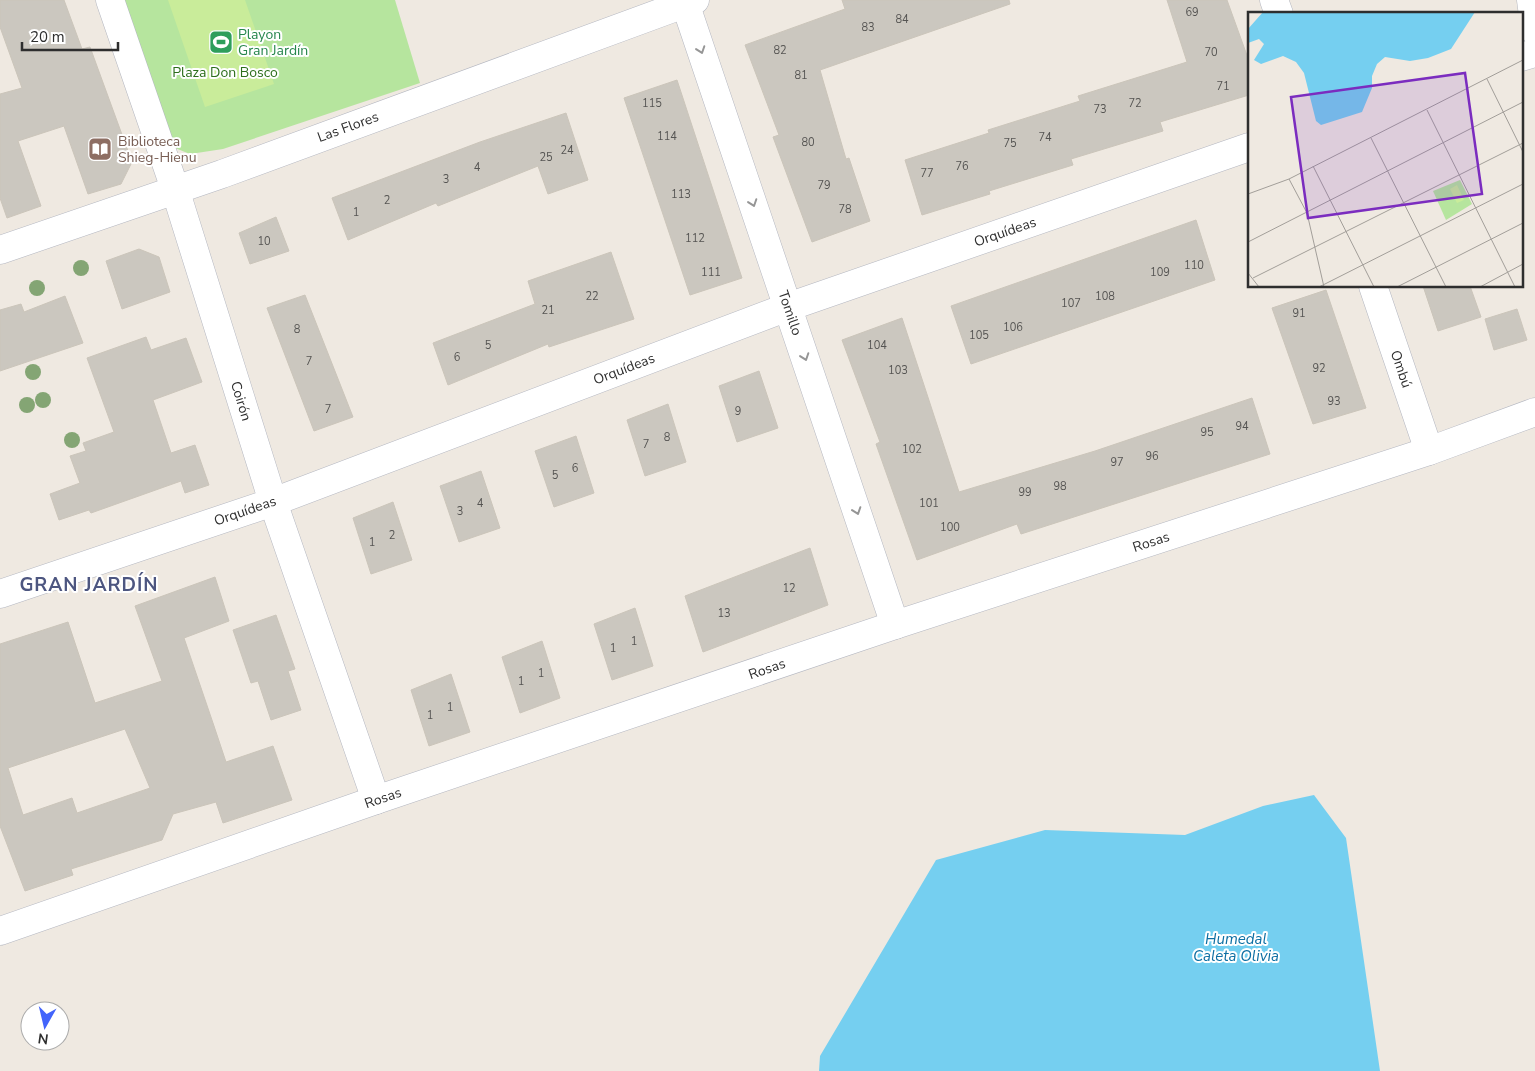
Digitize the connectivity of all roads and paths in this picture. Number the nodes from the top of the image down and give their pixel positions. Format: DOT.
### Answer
graph roads {
  1 [pos="110,0"];
  2 [pos="1274,0"];
  3 [pos="1531,0"];
  4 [pos="688,1"];
  5 [pos="1278,12"];
  6 [pos="1535,31"];
  7 [pos="1535,53"];
  8 [pos="1522,58"];
  9 [pos="1248,147"];
  10 [pos="175,189"];
  11 [pos="0,250"];
  12 [pos="1374,288"];
  13 [pos="788,307"];
  14 [pos="1535,412"];
  15 [pos="1430,451"];
  16 [pos="274,502"];
  17 [pos="0,594"];
  18 [pos="895,625"];
  19 [pos="376,800"];
  20 [pos="0,931"];
  1 -- 10 [label="street, Coirón"];
  2 -- 5 [label="street"];
  3 -- 6 [label="street"];
  4 -- 10 [label="street, Las Flores"];
  4 -- 13 [label="street, Tomillo, one-way"];
  7 -- 8 [label="street"];
  9 -- 13 [label="street, Orquídeas"];
  10 -- 11 [label="street, Las Flores"];
  10 -- 16 [label="street, Coirón"];
  12 -- 15 [label="street, Ombú"];
  13 -- 16 [label="street, Orquídeas"];
  13 -- 18 [label="street, Tomillo, one-way"];
  14 -- 15 [label="street, Rosas"];
  15 -- 18 [label="street, Rosas"];
  16 -- 17 [label="street, Orquídeas"];
  16 -- 19 [label="street, Coirón"];
  18 -- 19 [label="street, Rosas"];
  19 -- 20 [label="street, Rosas"];
}
